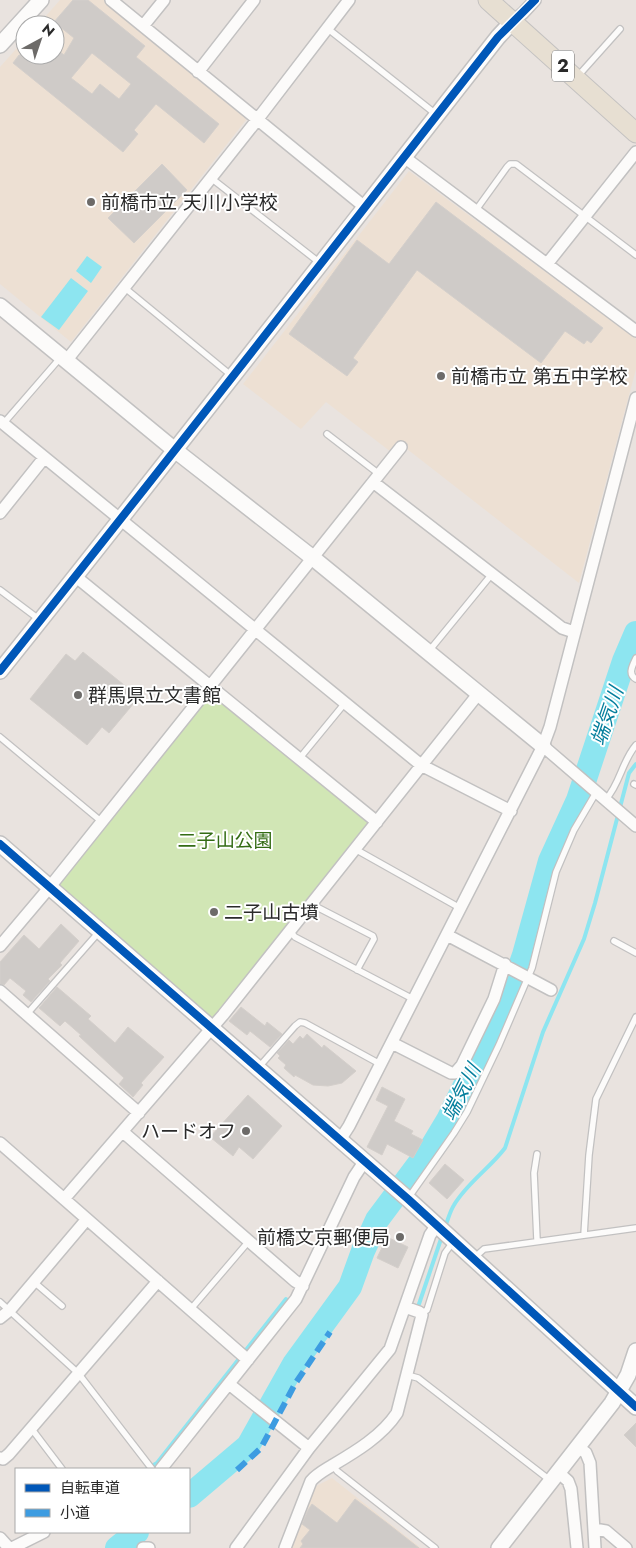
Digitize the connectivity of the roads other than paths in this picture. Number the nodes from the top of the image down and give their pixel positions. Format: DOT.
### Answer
graph roads {
  1 [pos="41,0"];
  2 [pos="111,0"];
  3 [pos="164,0"];
  4 [pos="254,0"];
  5 [pos="349,0"];
  6 [pos="488,0"];
  7 [pos="535,0"];
  8 [pos="512,22"];
  9 [pos="143,26"];
  10 [pos="327,28"];
  11 [pos="620,29"];
  12 [pos="0,45"];
  13 [pos="198,72"];
  14 [pos="576,78"];
  15 [pos="437,115"];
  16 [pos="258,120"];
  17 [pos="636,133"];
  18 [pos="636,152"];
  19 [pos="404,157"];
  20 [pos="211,178"];
  21 [pos="366,208"];
  22 [pos="476,210"];
  23 [pos="585,216"];
  24 [pos="636,254"];
  25 [pos="321,264"];
  26 [pos="547,264"];
  27 [pos="125,288"];
  28 [pos="0,306"];
  29 [pos="636,331"];
  30 [pos="64,359"];
  31 [pos="233,377"];
  32 [pos="636,398"];
  33 [pos="633,419"];
  34 [pos="2,423"];
  35 [pos="327,434"];
  36 [pos="401,446"];
  37 [pos="176,451"];
  38 [pos="44,458"];
  39 [pos="376,478"];
  40 [pos="0,513"];
  41 [pos="119,519"];
  42 [pos="313,558"];
  43 [pos="492,574"];
  44 [pos="75,576"];
  45 [pos="0,590"];
  46 [pos="40,621"];
  47 [pos="254,629"];
  48 [pos="574,632"];
  49 [pos="428,652"];
  50 [pos="636,658"];
  51 [pos="0,671"];
  52 [pos="636,679"];
  53 [pos="209,685"];
  54 [pos="479,693"];
  55 [pos="345,703"];
  56 [pos="0,736"];
  57 [pos="636,745"];
  58 [pos="543,746"];
  59 [pos="299,759"];
  60 [pos="421,765"];
  61 [pos="597,791"];
  62 [pos="606,799"];
  63 [pos="511,811"];
  64 [pos="102,822"];
  65 [pos="377,822"];
  66 [pos="636,826"];
  67 [pos="0,844"];
  68 [pos="355,850"];
  69 [pos="49,888"];
  70 [pos="311,904"];
  71 [pos="460,908"];
  72 [pos="290,931"];
  73 [pos="100,932"];
  74 [pos="447,935"];
  75 [pos="614,941"];
  76 [pos="0,946"];
  77 [pos="636,953"];
  78 [pos="505,964"];
  79 [pos="357,970"];
  80 [pos="528,977"];
  81 [pos="551,990"];
  82 [pos="0,992"];
  83 [pos="413,999"];
  84 [pos="27,1014"];
  85 [pos="636,1017"];
  86 [pos="212,1029"];
  87 [pos="392,1043"];
  88 [pos="380,1064"];
  89 [pos="258,1069"];
  90 [pos="139,1113"];
  91 [pos="123,1132"];
  92 [pos="340,1140"];
  93 [pos="0,1143"];
  94 [pos="537,1154"];
  95 [pos="364,1162"];
  96 [pos="64,1199"];
  97 [pos="408,1199"];
  98 [pos="86,1220"];
  99 [pos="437,1225"];
  100 [pos="636,1228"];
  101 [pos="584,1235"];
  102 [pos="454,1240"];
  103 [pos="537,1240"];
  104 [pos="249,1241"];
  105 [pos="474,1258"];
  106 [pos="158,1281"];
  107 [pos="34,1282"];
  108 [pos="303,1286"];
  109 [pos="0,1302"];
  110 [pos="62,1306"];
  111 [pos="405,1307"];
  112 [pos="10,1310"];
  113 [pos="190,1310"];
  114 [pos="421,1313"];
  115 [pos="0,1318"];
  116 [pos="636,1351"];
  117 [pos="248,1360"];
  118 [pos="78,1373"];
  119 [pos="407,1375"];
  120 [pos="229,1384"];
  121 [pos="620,1392"];
  122 [pos="636,1407"];
  123 [pos="31,1428"];
  124 [pos="578,1447"];
  125 [pos="309,1448"];
  126 [pos="0,1458"];
  127 [pos="333,1465"];
  128 [pos="61,1468"];
  129 [pos="151,1468"];
  130 [pos="162,1468"];
  131 [pos="554,1477"];
  132 [pos="594,1529"];
  133 [pos="42,1533"];
  134 [pos="0,1538"];
  135 [pos="10,1548"];
  136 [pos="143,1548"];
  137 [pos="149,1548"];
  138 [pos="236,1548"];
  139 [pos="285,1548"];
  140 [pos="435,1548"];
  141 [pos="499,1548"];
  142 [pos="577,1548"];
  143 [pos="595,1548"];
  144 [pos="626,1548"];
  1 -- 12 [label="street"];
  2 -- 9 [label="street"];
  3 -- 9 [label="street"];
  4 -- 13 [label="street"];
  5 -- 10 [label="street"];
  6 -- 8 [label="main road, 2"];
  7 -- 8 [label="street"];
  8 -- 14 [label="main road, 2"];
  8 -- 15 [label="street"];
  9 -- 13 [label="street"];
  10 -- 15 [label="lane"];
  10 -- 16 [label="street"];
  11 -- 14 [label="lane"];
  13 -- 16 [label="street"];
  14 -- 17 [label="main road, 2"];
  15 -- 19 [label="street"];
  16 -- 20 [label="street"];
  16 -- 21 [label="street"];
  18 -- 23 [label="street"];
  19 -- 21 [label="street"];
  19 -- 22 [label="street"];
  20 -- 25 [label="lane"];
  20 -- 27 [label="street"];
  21 -- 25 [label="street"];
  22 -- 23 [label="lane"];
  22 -- 26 [label="street"];
  23 -- 24 [label="lane"];
  23 -- 26 [label="street"];
  25 -- 31 [label="street"];
  26 -- 29 [label="street"];
  27 -- 30 [label="street"];
  27 -- 31 [label="lane"];
  28 -- 30 [label="street"];
  30 -- 34 [label="lane"];
  30 -- 37 [label="street"];
  31 -- 37 [label="street"];
  32 -- 33 [label="street"];
  33 -- 48 [label="street"];
  34 -- 38 [label="street"];
  35 -- 39 [label="lane"];
  36 -- 39 [label="street"];
  37 -- 41 [label="street"];
  37 -- 42 [label="street"];
  38 -- 40 [label="street"];
  38 -- 41 [label="street"];
  39 -- 42 [label="street"];
  39 -- 43 [label="street"];
  41 -- 44 [label="street"];
  41 -- 47 [label="street"];
  42 -- 47 [label="street"];
  42 -- 49 [label="street"];
  43 -- 48 [label="street"];
  43 -- 49 [label="lane"];
  44 -- 46 [label="street"];
  44 -- 53 [label="street"];
  45 -- 46 [label="lane"];
  46 -- 51 [label="street"];
  47 -- 53 [label="street"];
  47 -- 55 [label="street"];
  48 -- 58 [label="street"];
  49 -- 54 [label="street"];
  50 -- 52 [label="lane"];
  53 -- 59 [label="street"];
  53 -- 64 [label="street"];
  54 -- 58 [label="street"];
  54 -- 60 [label="street"];
  55 -- 59 [label="lane"];
  55 -- 60 [label="street"];
  56 -- 64 [label="lane"];
  57 -- 62 [label="lane"];
  58 -- 61 [label="street"];
  58 -- 63 [label="street"];
  59 -- 65 [label="street"];
  60 -- 63 [label="street"];
  60 -- 65 [label="street"];
  61 -- 62 [label="street"];
  61 -- 80 [label="lane"];
  62 -- 66 [label="street"];
  63 -- 71 [label="street"];
  64 -- 69 [label="street"];
  65 -- 68 [label="street"];
  67 -- 69 [label="street"];
  68 -- 70 [label="street"];
  68 -- 71 [label="lane"];
  69 -- 73 [label="street"];
  69 -- 76 [label="street"];
  70 -- 72 [label="street"];
  70 -- 79 [label="lane"];
  71 -- 74 [label="street"];
  72 -- 79 [label="lane"];
  72 -- 86 [label="street"];
  73 -- 84 [label="lane"];
  73 -- 86 [label="street"];
  74 -- 78 [label="street"];
  74 -- 83 [label="street"];
  75 -- 77 [label="lane"];
  78 -- 80 [label="street"];
  78 -- 87 [label="street"];
  79 -- 83 [label="lane"];
  80 -- 81 [label="street"];
  80 -- 97 [label="lane"];
  82 -- 84 [label="street"];
  83 -- 87 [label="street"];
  84 -- 90 [label="street"];
  85 -- 101 [label="lane"];
  86 -- 89 [label="street"];
  86 -- 90 [label="street"];
  87 -- 88 [label="street"];
  88 -- 89 [label="lane"];
  88 -- 92 [label="street"];
  89 -- 92 [label="street"];
  90 -- 91 [label="street"];
  91 -- 96 [label="street"];
  91 -- 104 [label="street"];
  92 -- 95 [label="street"];
  93 -- 96 [label="street"];
  94 -- 103 [label="lane"];
  95 -- 97 [label="street"];
  95 -- 108 [label="street"];
  96 -- 98 [label="street"];
  97 -- 99 [label="street"];
  98 -- 106 [label="street"];
  98 -- 107 [label="street"];
  99 -- 102 [label="street"];
  99 -- 111 [label="street"];
  100 -- 101 [label="lane"];
  101 -- 103 [label="lane"];
  102 -- 105 [label="street"];
  102 -- 114 [label="lane"];
  103 -- 105 [label="lane"];
  104 -- 108 [label="street"];
  104 -- 113 [label="lane"];
  105 -- 121 [label="street"];
  106 -- 113 [label="street"];
  106 -- 118 [label="street"];
  107 -- 110 [label="lane"];
  107 -- 112 [label="street"];
  108 -- 117 [label="street"];
  109 -- 112 [label="lane"];
  111 -- 114 [label="street"];
  111 -- 125 [label="street"];
  112 -- 115 [label="street"];
  112 -- 118 [label="lane"];
  113 -- 117 [label="street"];
  114 -- 119 [label="street"];
  116 -- 121 [label="street"];
  117 -- 120 [label="street"];
  118 -- 123 [label="street"];
  118 -- 129 [label="lane"];
  119 -- 127 [label="street"];
  119 -- 131 [label="lane"];
  120 -- 125 [label="street"];
  120 -- 130 [label="street"];
  121 -- 122 [label="street"];
  121 -- 124 [label="street"];
  123 -- 126 [label="street"];
  123 -- 128 [label="lane"];
  124 -- 131 [label="street"];
  124 -- 132 [label="street"];
  125 -- 138 [label="street"];
  127 -- 139 [label="street"];
  127 -- 140 [label="lane"];
  131 -- 141 [label="street"];
  131 -- 142 [label="street"];
  132 -- 143 [label="street"];
  132 -- 144 [label="street"];
  133 -- 135 [label="street"];
  134 -- 135 [label="street"];
  136 -- 137 [label="street"];
}
